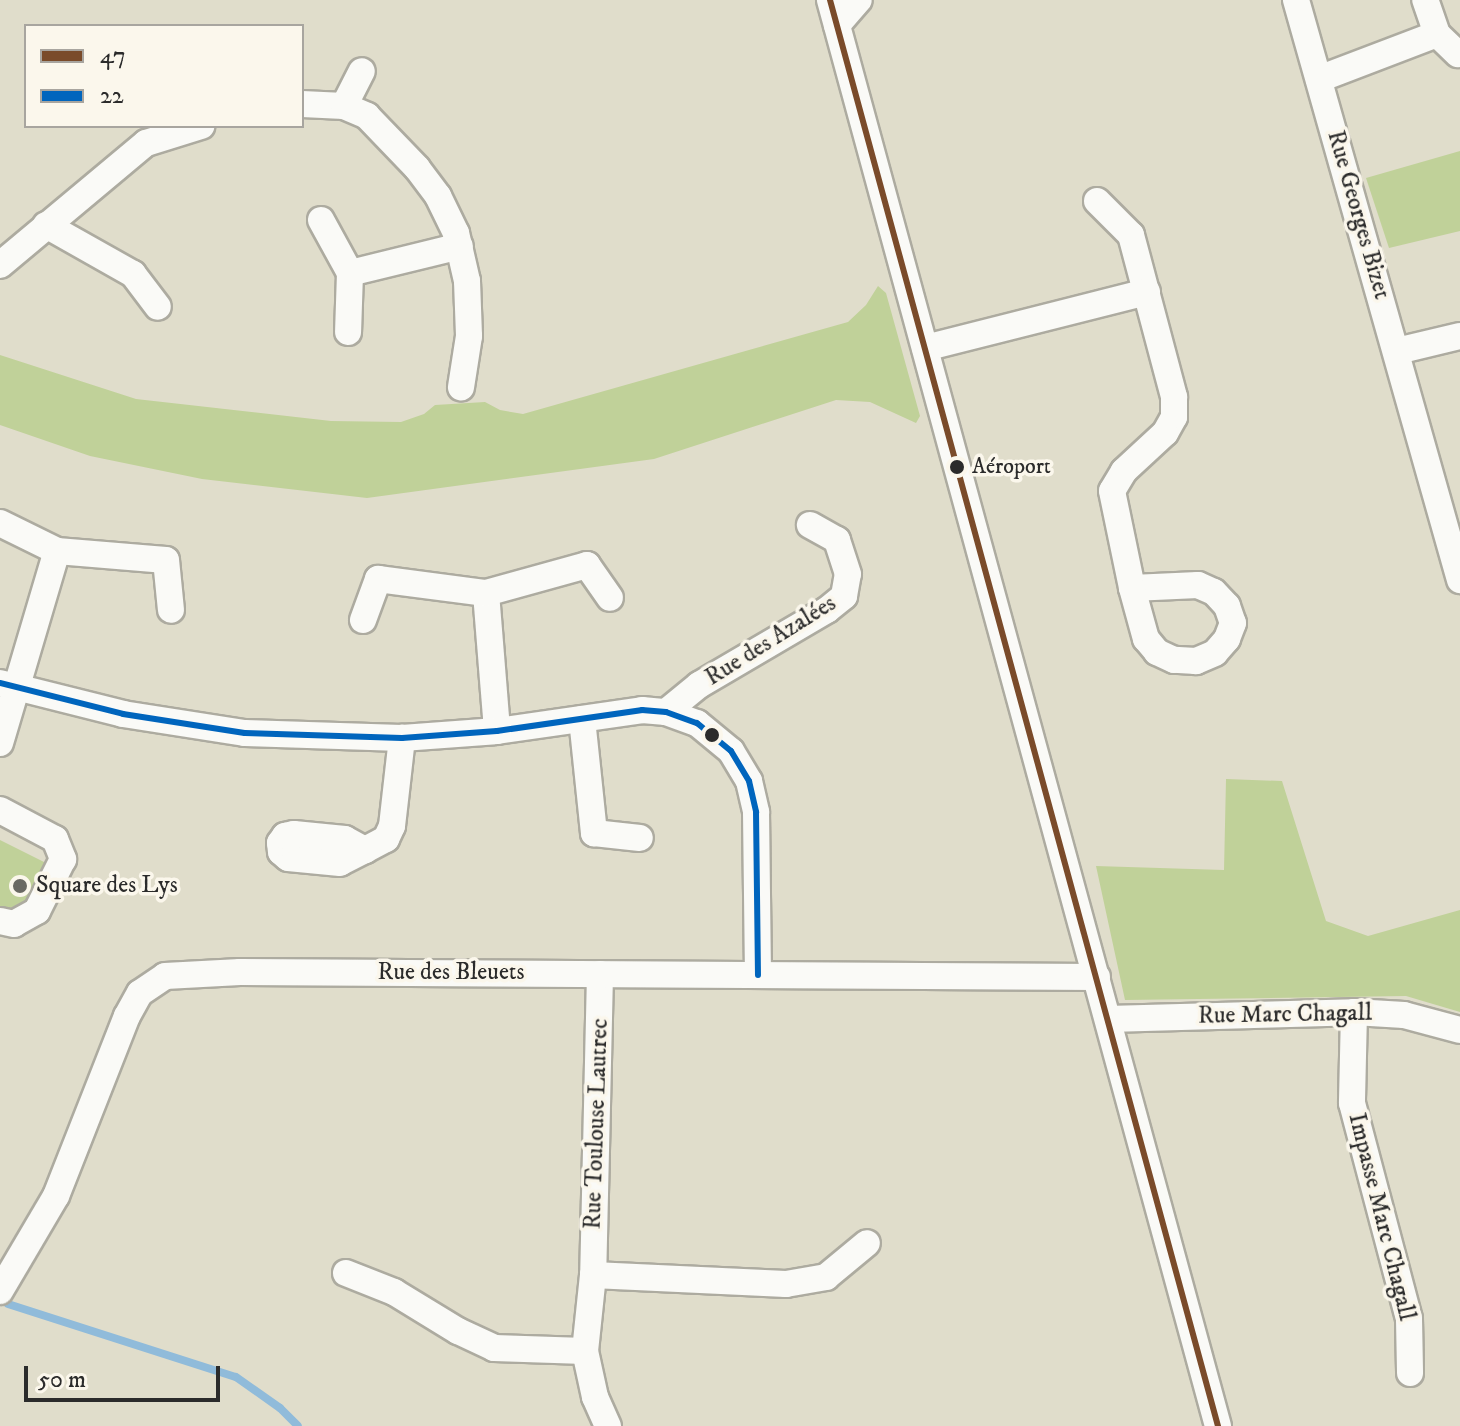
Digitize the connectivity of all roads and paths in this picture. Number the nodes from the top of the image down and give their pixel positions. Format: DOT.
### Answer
graph roads {
  1 [pos="859,0"];
  2 [pos="1296,0"];
  3 [pos="1425,0"];
  4 [pos="834,13"];
  5 [pos="1437,34"];
  6 [pos="1458,54"];
  7 [pos="362,71"];
  8 [pos="1319,79"];
  9 [pos="304,104"];
  10 [pos="344,106"];
  11 [pos="195,128"];
  12 [pos="1097,201"];
  13 [pos="321,220"];
  14 [pos="46,225"];
  15 [pos="460,246"];
  16 [pos="0,265"];
  17 [pos="350,273"];
  18 [pos="1147,292"];
  19 [pos="158,307"];
  20 [pos="348,332"];
  21 [pos="1460,336"];
  22 [pos="925,348"];
  23 [pos="1397,351"];
  24 [pos="461,387"];
  25 [pos="0,523"];
  26 [pos="810,525"];
  27 [pos="57,551"];
  28 [pos="1460,580"];
  29 [pos="1132,588"];
  30 [pos="486,593"];
  31 [pos="610,598"];
  32 [pos="171,610"];
  33 [pos="363,620"];
  34 [pos="8,685"];
  35 [pos="666,712"];
  36 [pos="582,719"];
  37 [pos="497,731"];
  38 [pos="402,738"];
  39 [pos="0,743"];
  40 [pos="0,810"];
  41 [pos="640,838"];
  42 [pos="365,850"];
  43 [pos="0,921"];
  44 [pos="600,974"];
  45 [pos="758,975"];
  46 [pos="1097,977"];
  47 [pos="1354,1012"];
  48 [pos="1108,1019"];
  49 [pos="1460,1030"];
  50 [pos="867,1243"];
  51 [pos="346,1273"];
  52 [pos="593,1275"];
  53 [pos="0,1291"];
  54 [pos="585,1351"];
  55 [pos="1410,1373"];
  56 [pos="608,1426"];
  57 [pos="1218,1426"];
  1 -- 4 [label="street"];
  2 -- 8 [label="street, Rue Georges Bizet"];
  3 -- 5 [label="street"];
  4 -- 22 [label="street"];
  5 -- 6 [label="street"];
  5 -- 8 [label="street"];
  7 -- 10 [label="street"];
  8 -- 23 [label="street, Rue Georges Bizet"];
  9 -- 10 [label="street"];
  10 -- 15 [label="street"];
  11 -- 14 [label="street"];
  12 -- 18 [label="street"];
  13 -- 17 [label="street"];
  14 -- 16 [label="street"];
  14 -- 19 [label="street"];
  15 -- 17 [label="street"];
  15 -- 24 [label="street"];
  17 -- 20 [label="street"];
  18 -- 22 [label="street"];
  18 -- 29 [label="street"];
  21 -- 23 [label="street"];
  22 -- 46 [label="street"];
  23 -- 28 [label="street, Rue Georges Bizet"];
  25 -- 27 [label="street"];
  26 -- 35 [label="street, Rue des Azalées"];
  27 -- 32 [label="street"];
  27 -- 34 [label="street"];
  30 -- 31 [label="street"];
  30 -- 33 [label="street"];
  30 -- 37 [label="street"];
  34 -- 38 [label="street"];
  34 -- 39 [label="street"];
  35 -- 36 [label="street"];
  35 -- 45 [label="street"];
  36 -- 37 [label="street"];
  36 -- 41 [label="street"];
  37 -- 38 [label="street"];
  38 -- 42 [label="street"];
  40 -- 43 [label="street"];
  44 -- 45 [label="street, Rue des Bleuets"];
  44 -- 52 [label="street, Rue Toulouse Lautrec"];
  44 -- 53 [label="street, Rue des Bleuets"];
  45 -- 46 [label="street, Rue des Bleuets"];
  46 -- 48 [label="street"];
  47 -- 48 [label="street, Rue Marc Chagall"];
  47 -- 49 [label="street, Rue Marc Chagall"];
  47 -- 55 [label="street, Impasse Marc Chagall"];
  48 -- 57 [label="street"];
  50 -- 52 [label="street"];
  51 -- 54 [label="street"];
  52 -- 54 [label="street, Rue Toulouse Lautrec"];
  54 -- 56 [label="street, Rue Toulouse Lautrec"];
}
